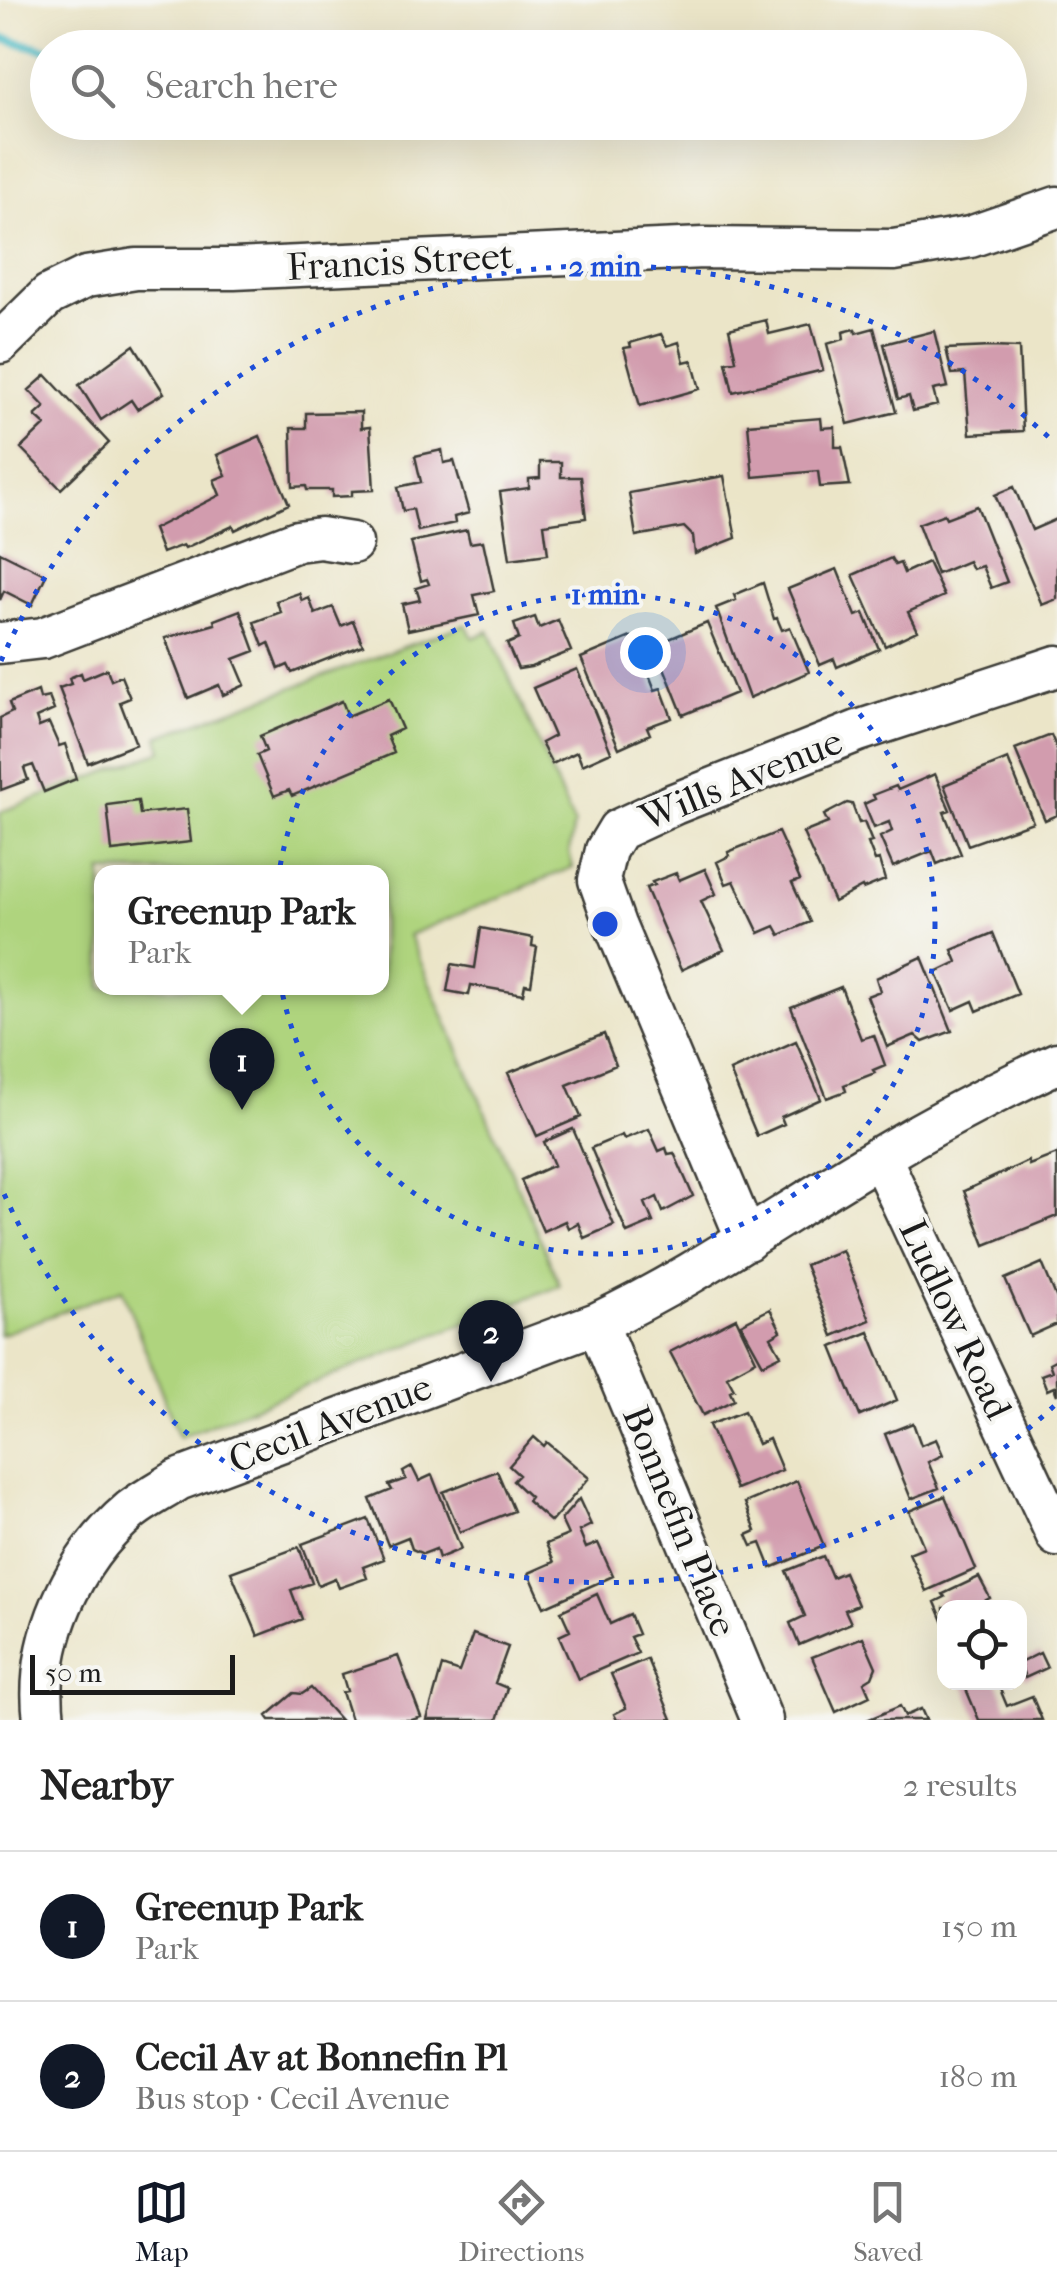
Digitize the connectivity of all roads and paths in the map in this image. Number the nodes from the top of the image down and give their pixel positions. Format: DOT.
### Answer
graph roads {
  1 [pos="1057,208"];
  2 [pos="7,325"];
  3 [pos="352,543"];
  4 [pos="0,643"];
  5 [pos="1057,666"];
  6 [pos="1057,1062"];
  7 [pos="880,1156"];
  8 [pos="747,1240"];
  9 [pos="598,1323"];
  10 [pos="1057,1536"];
  11 [pos="44,1720"];
  12 [pos="762,1720"];
  1 -- 2 [label="street, Francis Street"];
  3 -- 4 [label="street"];
  5 -- 8 [label="street, Wills Avenue"];
  6 -- 7 [label="street, Cecil Avenue"];
  7 -- 8 [label="street, Cecil Avenue"];
  7 -- 10 [label="street, Ludlow Road"];
  8 -- 9 [label="street, Cecil Avenue"];
  9 -- 11 [label="street, Cecil Avenue"];
  9 -- 12 [label="street, Bonnefin Place"];
}
